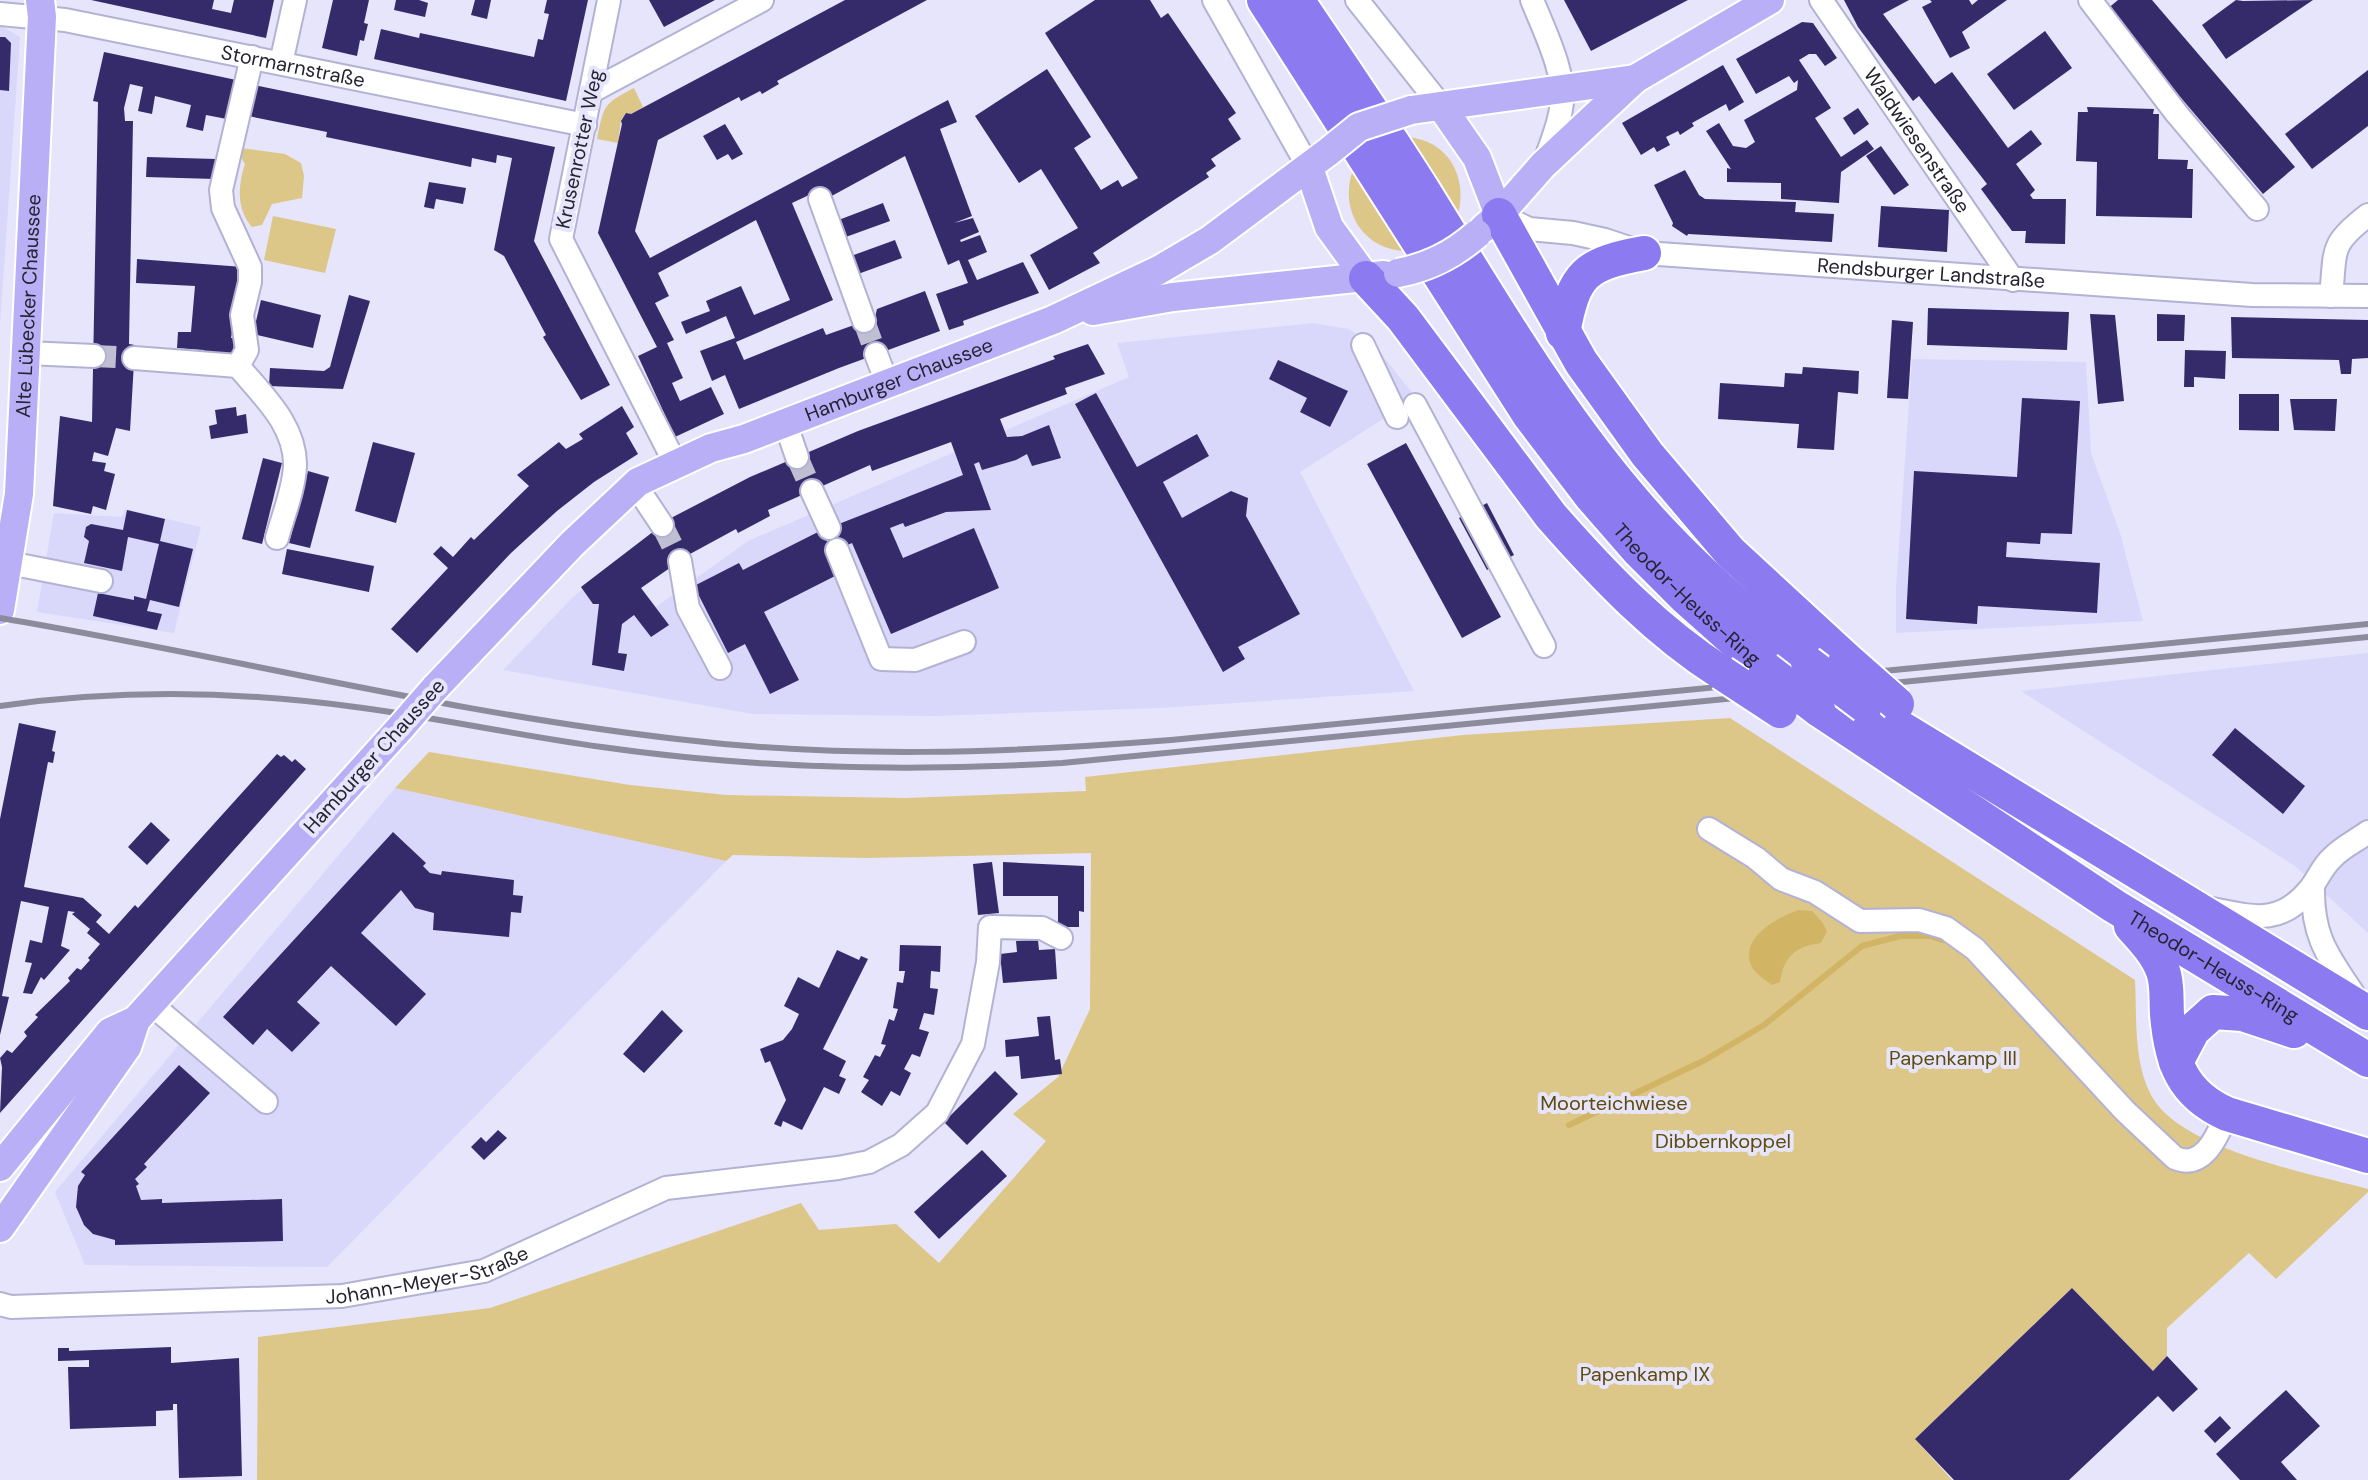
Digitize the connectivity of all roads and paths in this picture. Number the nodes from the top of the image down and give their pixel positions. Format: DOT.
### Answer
graph roads {
  1 [pos="295,0"];
  2 [pos="609,0"];
  3 [pos="762,0"];
  4 [pos="1214,0"];
  5 [pos="1264,0"];
  6 [pos="1297,0"];
  7 [pos="1357,0"];
  8 [pos="1532,0"];
  9 [pos="1770,0"];
  10 [pos="1821,0"];
  11 [pos="2090,0"];
  12 [pos="41,9"];
  13 [pos="0,14"];
  14 [pos="252,57"];
  15 [pos="281,63"];
  16 [pos="1635,79"];
  17 [pos="1562,90"];
  18 [pos="592,91"];
  19 [pos="1441,106"];
  20 [pos="585,125"];
  21 [pos="1318,160"];
  22 [pos="1543,165"];
  23 [pos="820,199"];
  24 [pos="2257,209"];
  25 [pos="2368,215"];
  26 [pos="1488,224"];
  27 [pos="1644,253"];
  28 [pos="1382,276"];
  29 [pos="2013,280"];
  30 [pos="2331,296"];
  31 [pos="2368,296"];
  32 [pos="1053,320"];
  33 [pos="864,321"];
  34 [pos="1563,333"];
  35 [pos="1363,345"];
  36 [pos="27,353"];
  37 [pos="876,354"];
  38 [pos="94,356"];
  39 [pos="134,358"];
  40 [pos="238,366"];
  41 [pos="887,383"];
  42 [pos="785,422"];
  43 [pos="744,439"];
  44 [pos="797,457"];
  45 [pos="675,463"];
  46 [pos="812,491"];
  47 [pos="632,499"];
  48 [pos="662,525"];
  49 [pos="829,528"];
  50 [pos="277,538"];
  51 [pos="837,550"];
  52 [pos="680,561"];
  53 [pos="9,563"];
  54 [pos="101,581"];
  55 [pos="0,610"];
  56 [pos="964,642"];
  57 [pos="1544,646"];
  58 [pos="720,668"];
  59 [pos="1881,705"];
  60 [pos="1927,783"];
  61 [pos="1709,829"];
  62 [pos="2367,835"];
  63 [pos="2313,887"];
  64 [pos="2114,906"];
  65 [pos="2195,906"];
  66 [pos="1061,938"];
  67 [pos="144,1012"];
  68 [pos="2366,1012"];
  69 [pos="2362,1056"];
  70 [pos="2176,1062"];
  71 [pos="266,1102"];
  72 [pos="2227,1114"];
  73 [pos="2368,1156"];
  74 [pos="0,1167"];
  75 [pos="0,1228"];
  76 [pos="0,1304"];
  1 -- 15 [label="street"];
  2 -- 18 [label="street, Krusenrotter Weg"];
  3 -- 18 [label="street"];
  4 -- 21 [label="street"];
  5 -- 60 [label="highway, Theodor-Heuss-Ring, bridge"];
  6 -- 59 [label="highway, Theodor-Heuss-Ring, bridge"];
  7 -- 19 [label="street"];
  8 -- 17 [label="street"];
  9 -- 16 [label="main road, Hamburger Chaussee"];
  10 -- 29 [label="street, Waldwiesenstraße"];
  11 -- 24 [label="street"];
  12 -- 13 [label="street, Stormarnstraße"];
  12 -- 14 [label="street, Stormarnstraße"];
  12 -- 36 [label="main road, Alte Lübecker Chaussee"];
  14 -- 15 [label="street, Stormarnstraße"];
  14 -- 40 [label="street"];
  15 -- 20 [label="street, Stormarnstraße"];
  16 -- 17 [label="main road, Hamburger Chaussee"];
  16 -- 22 [label="main road, Hamburger Chaussee"];
  17 -- 19 [label="main road, Hamburger Chaussee"];
  17 -- 22 [label="street"];
  18 -- 20 [label="street, Krusenrotter Weg"];
  19 -- 21 [label="main road, Hamburger Chaussee, bridge"];
  19 -- 26 [label="main road"];
  20 -- 45 [label="street, Krusenrotter Weg"];
  21 -- 28 [label="main road"];
  21 -- 32 [label="main road, Hamburger Chaussee"];
  22 -- 26 [label="main road, Hamburger Chaussee"];
  23 -- 33 [label="street"];
  25 -- 30 [label="street"];
  26 -- 27 [label="street, Rendsburger Landstraße"];
  26 -- 28 [label="main road, Hamburger Chaussee, bridge"];
  26 -- 34 [label="highway"];
  27 -- 29 [label="street, Rendsburger Landstraße"];
  27 -- 34 [label="highway"];
  28 -- 32 [label="main road, Hamburger Chaussee"];
  28 -- 60 [label="highway, bridge"];
  29 -- 30 [label="street, Rendsburger Landstraße"];
  30 -- 31 [label="street, Rendsburger Landstraße"];
  32 -- 41 [label="main road, Hamburger Chaussee"];
  34 -- 59 [label="highway, bridge"];
  35 -- 57 [label="street"];
  36 -- 38 [label="street"];
  36 -- 53 [label="main road, Alte Lübecker Chaussee"];
  37 -- 41 [label="street"];
  39 -- 40 [label="street"];
  40 -- 50 [label="street"];
  41 -- 42 [label="main road, Hamburger Chaussee"];
  42 -- 43 [label="main road, Hamburger Chaussee"];
  42 -- 44 [label="street"];
  43 -- 45 [label="main road, Hamburger Chaussee"];
  43 -- 47 [label="main road, Hamburger Chaussee"];
  45 -- 47 [label="main road, Hamburger Chaussee"];
  46 -- 49 [label="street"];
  47 -- 48 [label="street"];
  47 -- 67 [label="main road, Hamburger Chaussee, bridge"];
  51 -- 56 [label="street"];
  52 -- 58 [label="street"];
  53 -- 54 [label="street"];
  53 -- 55 [label="main road, Alte Lübecker Chaussee"];
  59 -- 65 [label="highway, Theodor-Heuss-Ring"];
  60 -- 64 [label="highway, Theodor-Heuss-Ring"];
  61 -- 72 [label="street"];
  62 -- 63 [label="street"];
  63 -- 65 [label="street"];
  63 -- 68 [label="street"];
  64 -- 69 [label="highway, Theodor-Heuss-Ring"];
  64 -- 70 [label="highway"];
  65 -- 68 [label="highway, Theodor-Heuss-Ring"];
  66 -- 76 [label="street, Johann-Meyer-Straße"];
  67 -- 71 [label="street"];
  67 -- 74 [label="main road, Hamburger Chaussee"];
  67 -- 75 [label="main road, Hamburger Chaussee"];
  69 -- 70 [label="highway"];
  70 -- 72 [label="highway"];
  72 -- 73 [label="highway"];
}
